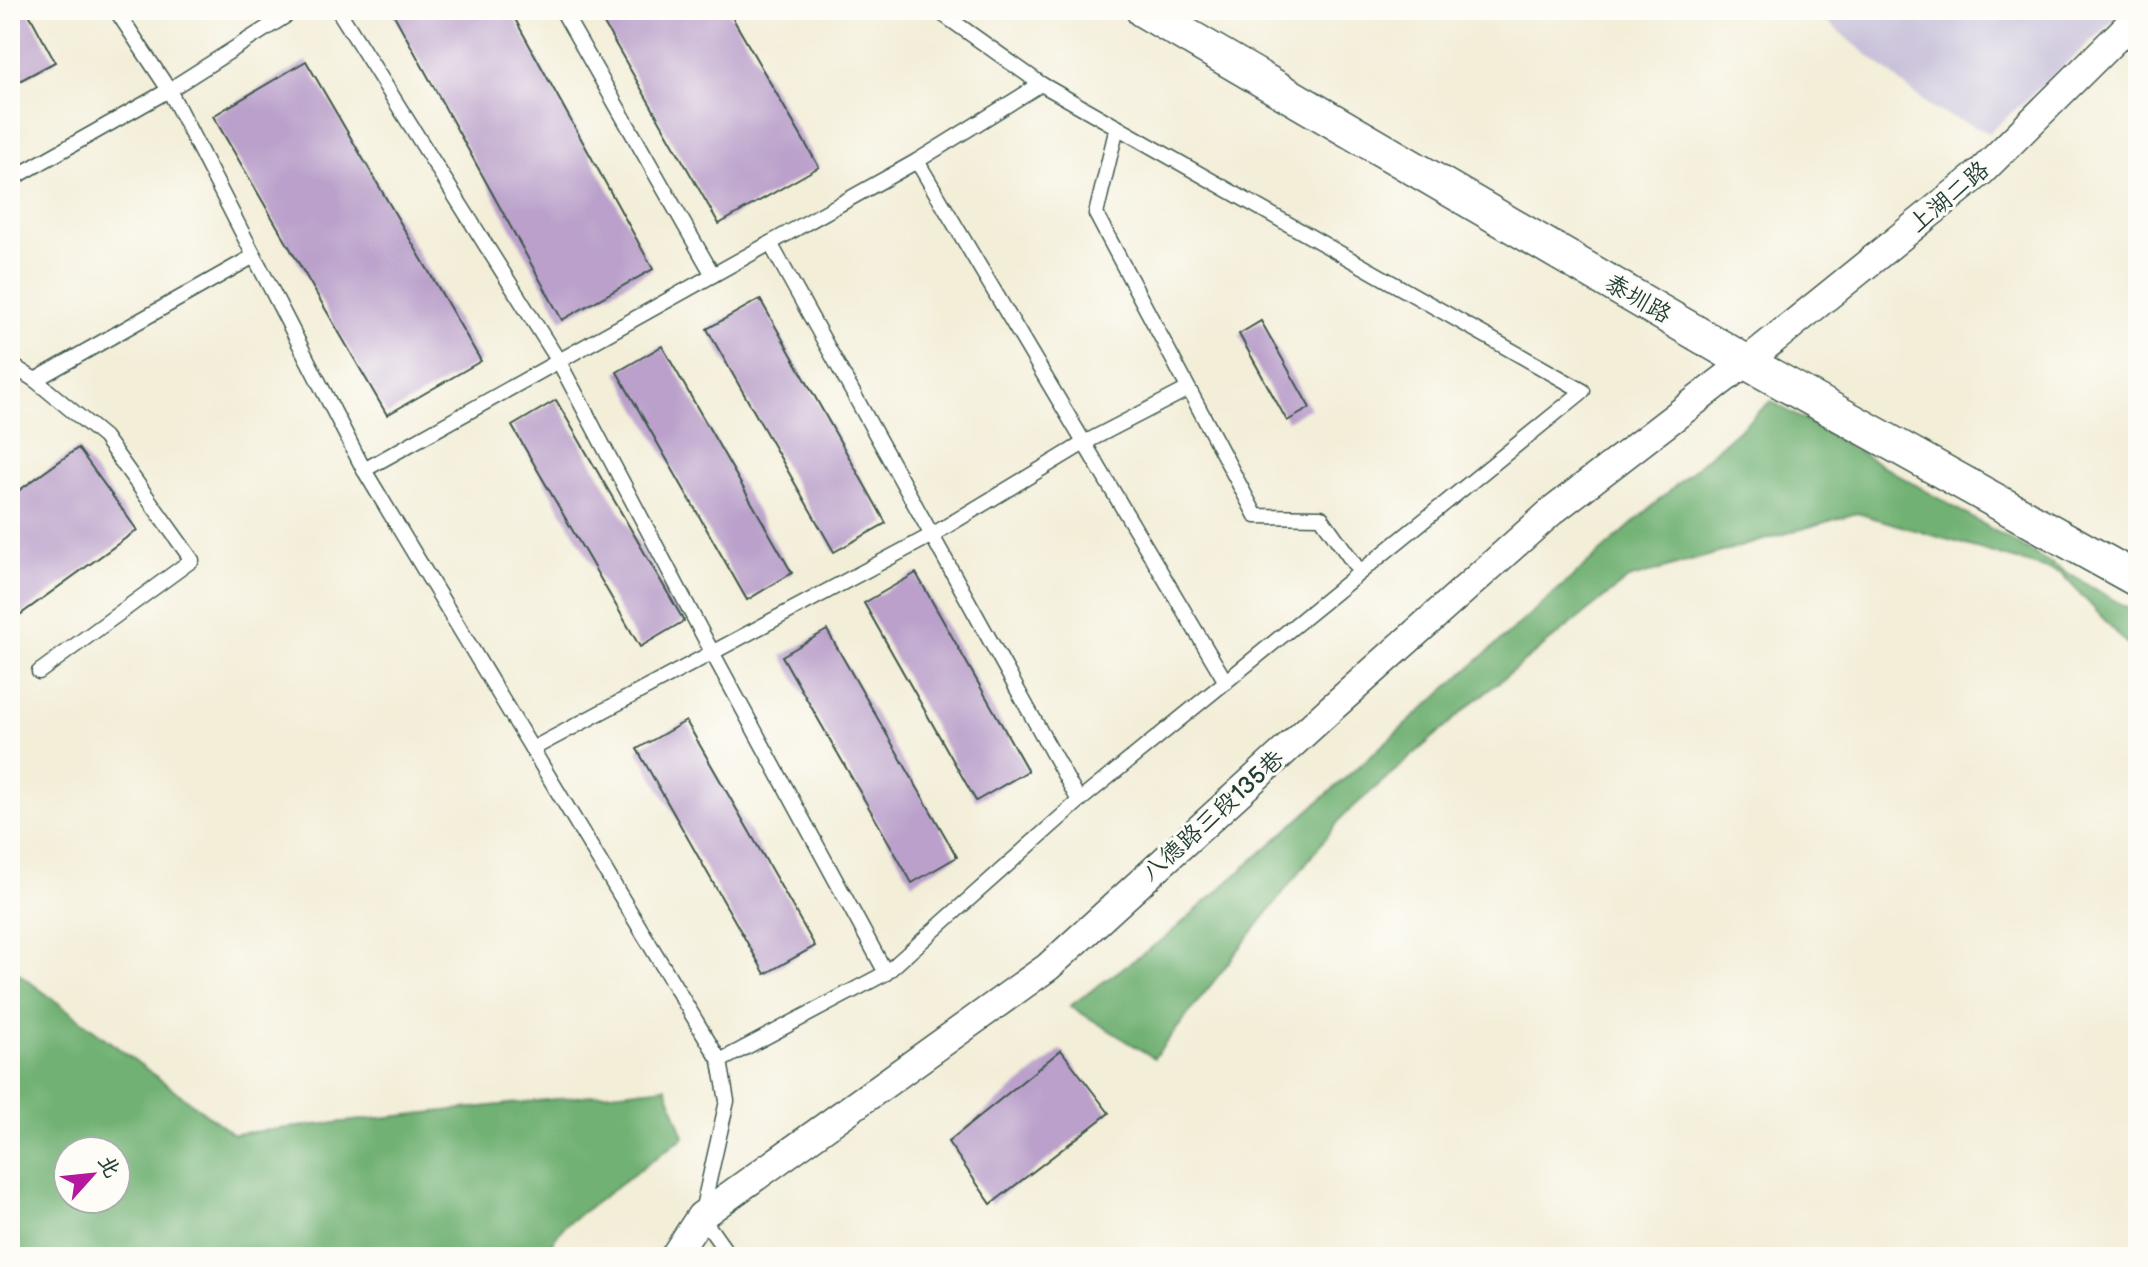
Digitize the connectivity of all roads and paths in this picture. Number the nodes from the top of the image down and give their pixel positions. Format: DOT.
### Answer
graph roads {
  1 [pos="116,10"];
  2 [pos="295,10"];
  3 [pos="338,10"];
  4 [pos="562,10"];
  5 [pos="937,10"];
  6 [pos="1143,10"];
  7 [pos="2138,16"];
  8 [pos="1041,84"];
  9 [pos="169,90"];
  10 [pos="1117,127"];
  11 [pos="917,161"];
  12 [pos="10,180"];
  13 [pos="770,243"];
  14 [pos="254,256"];
  15 [pos="713,275"];
  16 [pos="558,360"];
  17 [pos="1746,362"];
  18 [pos="10,364"];
  19 [pos="35,380"];
  20 [pos="1188,389"];
  21 [pos="1084,443"];
  22 [pos="364,470"];
  23 [pos="932,535"];
  24 [pos="1360,572"];
  25 [pos="2138,580"];
  26 [pos="712,652"];
  27 [pos="39,672"];
  28 [pos="1226,682"];
  29 [pos="532,749"];
  30 [pos="1079,801"];
  31 [pos="886,973"];
  32 [pos="720,1061"];
  33 [pos="701,1216"];
  34 [pos="674,1257"];
  35 [pos="730,1257"];
  1 -- 9 [label="lane"];
  2 -- 9 [label="lane"];
  3 -- 16 [label="lane"];
  4 -- 15 [label="lane"];
  5 -- 8 [label="lane"];
  6 -- 17 [label="street, 泰圳路"];
  7 -- 17 [label="street, 上湖二路"];
  8 -- 10 [label="lane"];
  8 -- 11 [label="lane"];
  9 -- 12 [label="lane"];
  9 -- 14 [label="lane"];
  10 -- 20 [label="lane"];
  10 -- 24 [label="lane"];
  11 -- 13 [label="lane"];
  11 -- 21 [label="lane"];
  13 -- 15 [label="lane"];
  13 -- 23 [label="lane"];
  14 -- 19 [label="lane"];
  14 -- 22 [label="lane"];
  15 -- 16 [label="lane"];
  16 -- 22 [label="lane"];
  16 -- 26 [label="lane"];
  17 -- 25 [label="street, 泰圳路"];
  17 -- 33 [label="street, 八德路三段135巷"];
  18 -- 19 [label="lane"];
  19 -- 27 [label="lane"];
  20 -- 21 [label="lane"];
  20 -- 24 [label="lane"];
  21 -- 23 [label="lane"];
  21 -- 28 [label="lane"];
  22 -- 29 [label="lane"];
  23 -- 26 [label="lane"];
  23 -- 30 [label="lane"];
  24 -- 28 [label="lane"];
  26 -- 29 [label="lane"];
  26 -- 31 [label="lane"];
  28 -- 30 [label="lane"];
  29 -- 32 [label="lane"];
  30 -- 31 [label="lane"];
  31 -- 32 [label="lane"];
  32 -- 33 [label="lane"];
  33 -- 34 [label="street, 八德路三段135巷"];
  33 -- 35 [label="lane"];
}
